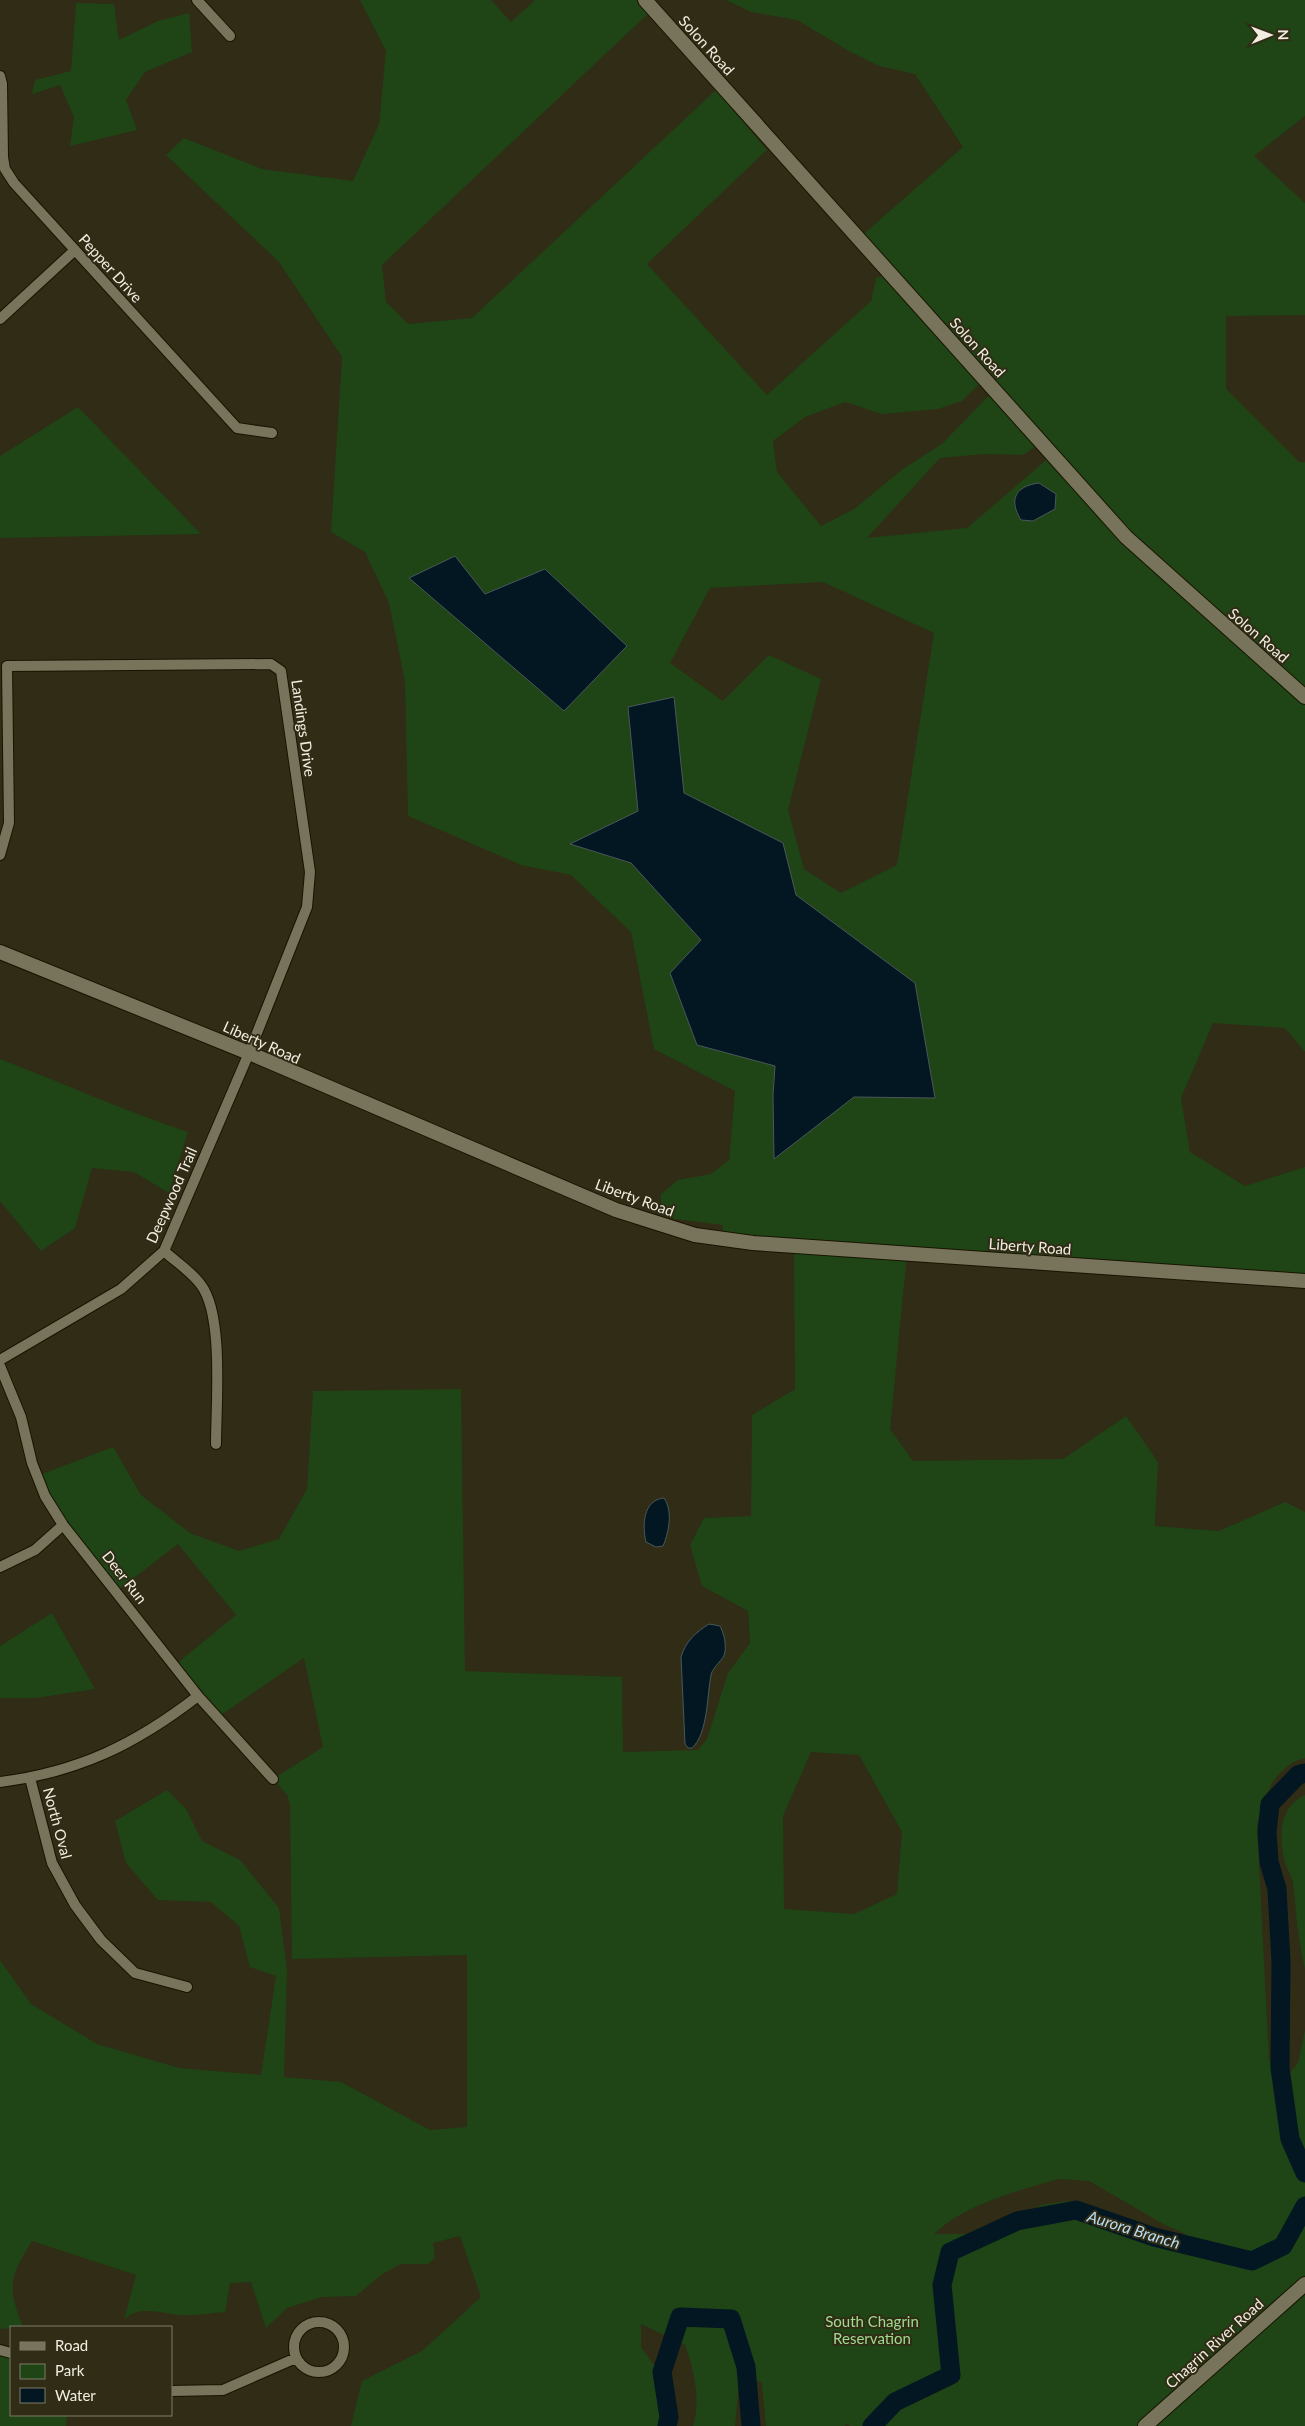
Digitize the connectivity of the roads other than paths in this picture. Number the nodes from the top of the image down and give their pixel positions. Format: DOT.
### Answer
graph roads {
  1 [pos="197,0"];
  2 [pos="645,0"];
  3 [pos="230,36"];
  4 [pos="0,76"];
  5 [pos="75,250"];
  6 [pos="0,319"];
  7 [pos="272,432"];
  8 [pos="1305,697"];
  9 [pos="0,855"];
  10 [pos="0,952"];
  11 [pos="249,1053"];
  12 [pos="164,1251"];
  13 [pos="1305,1281"];
  14 [pos="0,1360"];
  15 [pos="0,1366"];
  16 [pos="216,1444"];
  17 [pos="63,1525"];
  18 [pos="0,1567"];
  19 [pos="198,1696"];
  20 [pos="30,1778"];
  21 [pos="273,1779"];
  22 [pos="0,1782"];
  23 [pos="187,1987"];
  24 [pos="1305,2284"];
  25 [pos="296,2358"];
  26 [pos="172,2391"];
  27 [pos="1145,2426"];
  1 -- 3 [label="street"];
  2 -- 8 [label="street, Solon Road"];
  4 -- 5 [label="street, Pepper Drive"];
  5 -- 6 [label="street"];
  5 -- 7 [label="street, Pepper Drive"];
  9 -- 11 [label="street, Landings Drive"];
  10 -- 11 [label="street, Liberty Road"];
  11 -- 12 [label="street, Deepwood Trail"];
  11 -- 13 [label="street, Liberty Road"];
  12 -- 14 [label="street, Deepwood Trail"];
  12 -- 16 [label="street"];
  15 -- 17 [label="street, Deer Run"];
  17 -- 18 [label="street"];
  17 -- 19 [label="street, Deer Run"];
  19 -- 20 [label="street"];
  19 -- 21 [label="street, Deer Run"];
  20 -- 22 [label="street"];
  20 -- 23 [label="street, North Oval"];
  24 -- 27 [label="street, Chagrin River Road"];
  25 -- 25 [label="street"];
  25 -- 26 [label="street"];
}
